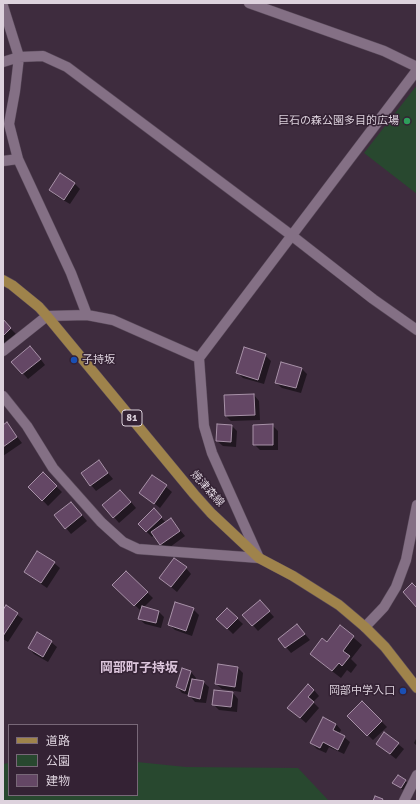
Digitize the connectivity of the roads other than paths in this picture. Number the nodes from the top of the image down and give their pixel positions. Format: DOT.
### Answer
graph roads {
  1 [pos="249,3"];
  2 [pos="3,6"];
  3 [pos="19,57"];
  4 [pos="3,62"];
  5 [pos="417,68"];
  6 [pos="18,159"];
  7 [pos="3,161"];
  8 [pos="291,235"];
  9 [pos="3,280"];
  10 [pos="87,315"];
  11 [pos="47,316"];
  12 [pos="417,330"];
  13 [pos="3,351"];
  14 [pos="199,358"];
  15 [pos="3,396"];
  16 [pos="417,505"];
  17 [pos="259,558"];
  18 [pos="365,627"];
  19 [pos="417,688"];
  20 [pos="417,775"];
  21 [pos="404,801"];
  1 -- 5 [label="street"];
  2 -- 3 [label="street"];
  3 -- 4 [label="street"];
  3 -- 6 [label="street"];
  3 -- 8 [label="street"];
  5 -- 8 [label="street"];
  6 -- 7 [label="street"];
  6 -- 10 [label="street"];
  8 -- 12 [label="street"];
  8 -- 14 [label="street"];
  9 -- 11 [label="main road, 焼津森線 / 81"];
  10 -- 11 [label="street"];
  10 -- 14 [label="street"];
  11 -- 13 [label="street"];
  11 -- 17 [label="main road, 焼津森線 / 81"];
  14 -- 17 [label="street"];
  15 -- 17 [label="street"];
  16 -- 18 [label="street"];
  17 -- 18 [label="main road, 焼津森線 / 81"];
  18 -- 19 [label="main road, 焼津森線 / 81"];
  20 -- 21 [label="street"];
}
